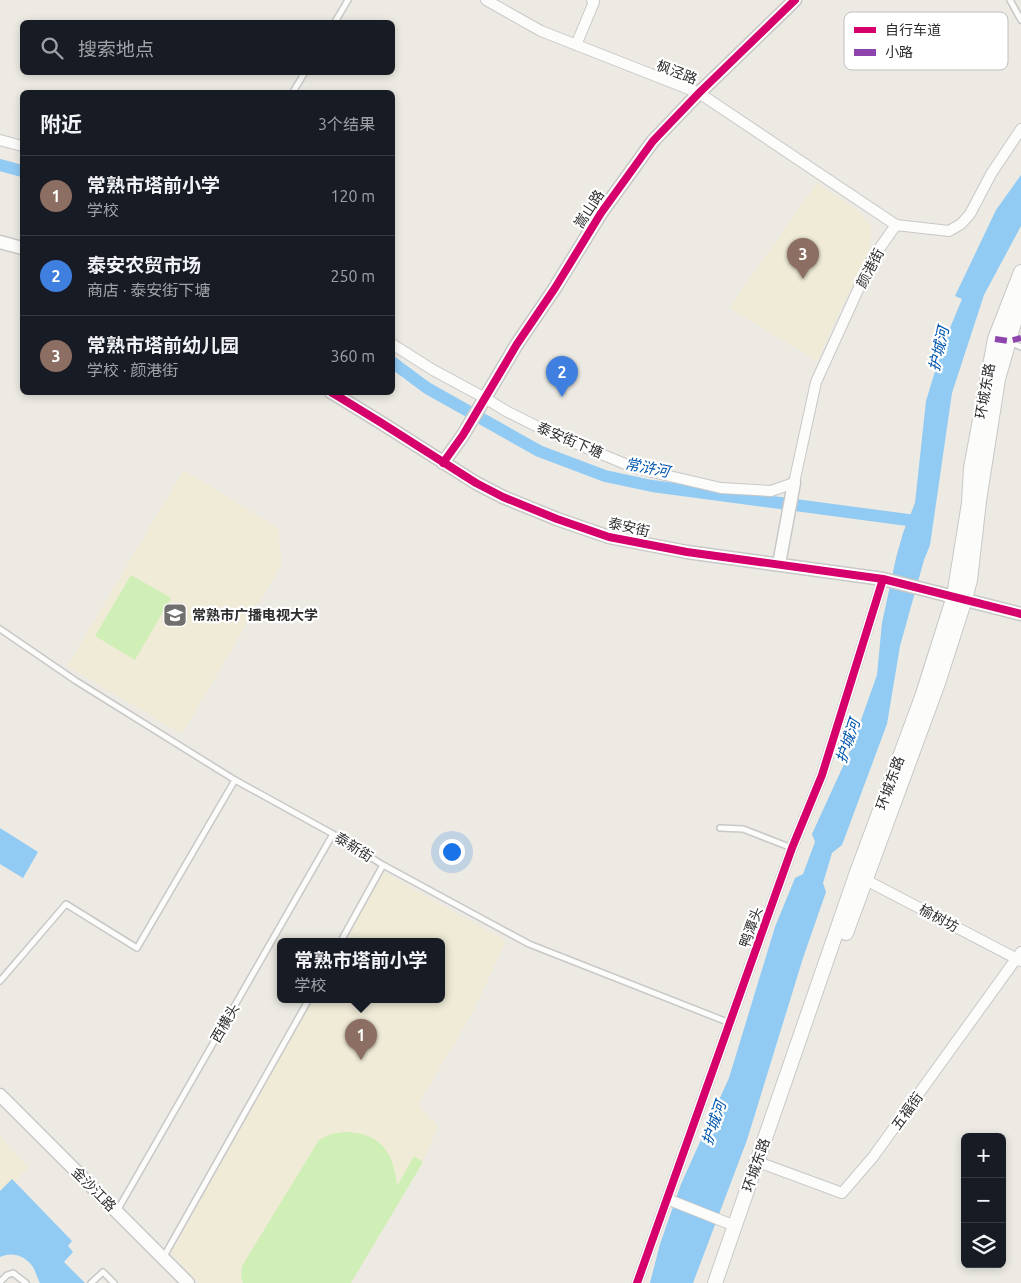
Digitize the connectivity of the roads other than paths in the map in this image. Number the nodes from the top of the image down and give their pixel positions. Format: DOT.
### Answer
graph roads {
  1 [pos="348,0"];
  2 [pos="486,0"];
  3 [pos="592,0"];
  4 [pos="795,0"];
  5 [pos="1010,0"];
  6 [pos="336,20"];
  7 [pos="1021,20"];
  8 [pos="576,45"];
  9 [pos="303,75"];
  10 [pos="294,90"];
  11 [pos="698,93"];
  12 [pos="1021,129"];
  13 [pos="0,140"];
  14 [pos="20,145"];
  15 [pos="896,225"];
  16 [pos="0,242"];
  17 [pos="20,247"];
  18 [pos="1021,272"];
  19 [pos="1021,298"];
  20 [pos="1011,341"];
  21 [pos="395,346"];
  22 [pos="336,395"];
  23 [pos="485,398"];
  24 [pos="443,463"];
  25 [pos="794,483"];
  26 [pos="779,564"];
  27 [pos="883,579"];
  28 [pos="959,598"];
  29 [pos="1021,614"];
  30 [pos="0,629"];
  31 [pos="236,780"];
  32 [pos="720,828"];
  33 [pos="333,834"];
  34 [pos="792,848"];
  35 [pos="383,865"];
  36 [pos="861,877"];
  37 [pos="343,938"];
  38 [pos="1020,957"];
  39 [pos="0,981"];
  40 [pos="307,1003"];
  41 [pos="730,1023"];
  42 [pos="0,1095"];
  43 [pos="762,1164"];
  44 [pos="667,1199"];
  45 [pos="116,1212"];
  46 [pos="735,1226"];
  47 [pos="163,1258"];
  48 [pos="0,1282"];
  49 [pos="26,1283"];
  50 [pos="91,1283"];
  51 [pos="114,1283"];
  52 [pos="188,1283"];
  53 [pos="637,1283"];
  54 [pos="715,1283"];
  55 [pos="723,1283"];
  1 -- 6 [label="lane"];
  2 -- 8 [label="street, 枫泾路"];
  3 -- 8 [label="street"];
  4 -- 11 [label="street, 嵩山路"];
  5 -- 7 [label="lane"];
  8 -- 11 [label="street, 枫泾路"];
  9 -- 10 [label="lane"];
  11 -- 15 [label="street, 枫泾路"];
  11 -- 23 [label="street, 嵩山路"];
  12 -- 15 [label="street"];
  13 -- 14 [label="street"];
  15 -- 25 [label="street, 颜港街"];
  16 -- 17 [label="street"];
  18 -- 20 [label="main road, 环城东路"];
  19 -- 20 [label="main road, 环城东路"];
  20 -- 28 [label="main road, 环城东路"];
  21 -- 23 [label="street, 泰安街下塘"];
  22 -- 24 [label="street, 泰安街"];
  23 -- 24 [label="street, 嵩山路"];
  23 -- 25 [label="street, 泰安街下塘"];
  24 -- 26 [label="street, 泰安街"];
  25 -- 26 [label="street"];
  26 -- 27 [label="street, 泰安街"];
  27 -- 28 [label="street, 泰安街"];
  27 -- 34 [label="street, 鸭潭头"];
  28 -- 29 [label="street, 泰安街"];
  28 -- 36 [label="main road, 环城东路"];
  30 -- 31 [label="lane, 泰新街"];
  31 -- 33 [label="lane, 泰新街"];
  31 -- 39 [label="lane"];
  32 -- 34 [label="lane"];
  33 -- 35 [label="lane, 泰新街"];
  33 -- 45 [label="lane, 西横头"];
  34 -- 41 [label="street, 鸭潭头"];
  35 -- 37 [label="lane"];
  35 -- 41 [label="lane, 泰新街"];
  36 -- 38 [label="street, 榆树坊"];
  36 -- 43 [label="main road, 环城东路"];
  38 -- 43 [label="street, 五福街"];
  40 -- 47 [label="lane"];
  41 -- 44 [label="street, 鸭潭头"];
  42 -- 45 [label="street, 金沙江路"];
  43 -- 46 [label="main road, 环城东路"];
  43 -- 55 [label="main road, 环城东路"];
  44 -- 46 [label="street"];
  44 -- 53 [label="street, 鸭潭头"];
  45 -- 47 [label="street, 金沙江路"];
  46 -- 54 [label="main road, 环城东路"];
  47 -- 52 [label="street, 金沙江路"];
  48 -- 49 [label="lane"];
  50 -- 51 [label="lane"];
}
